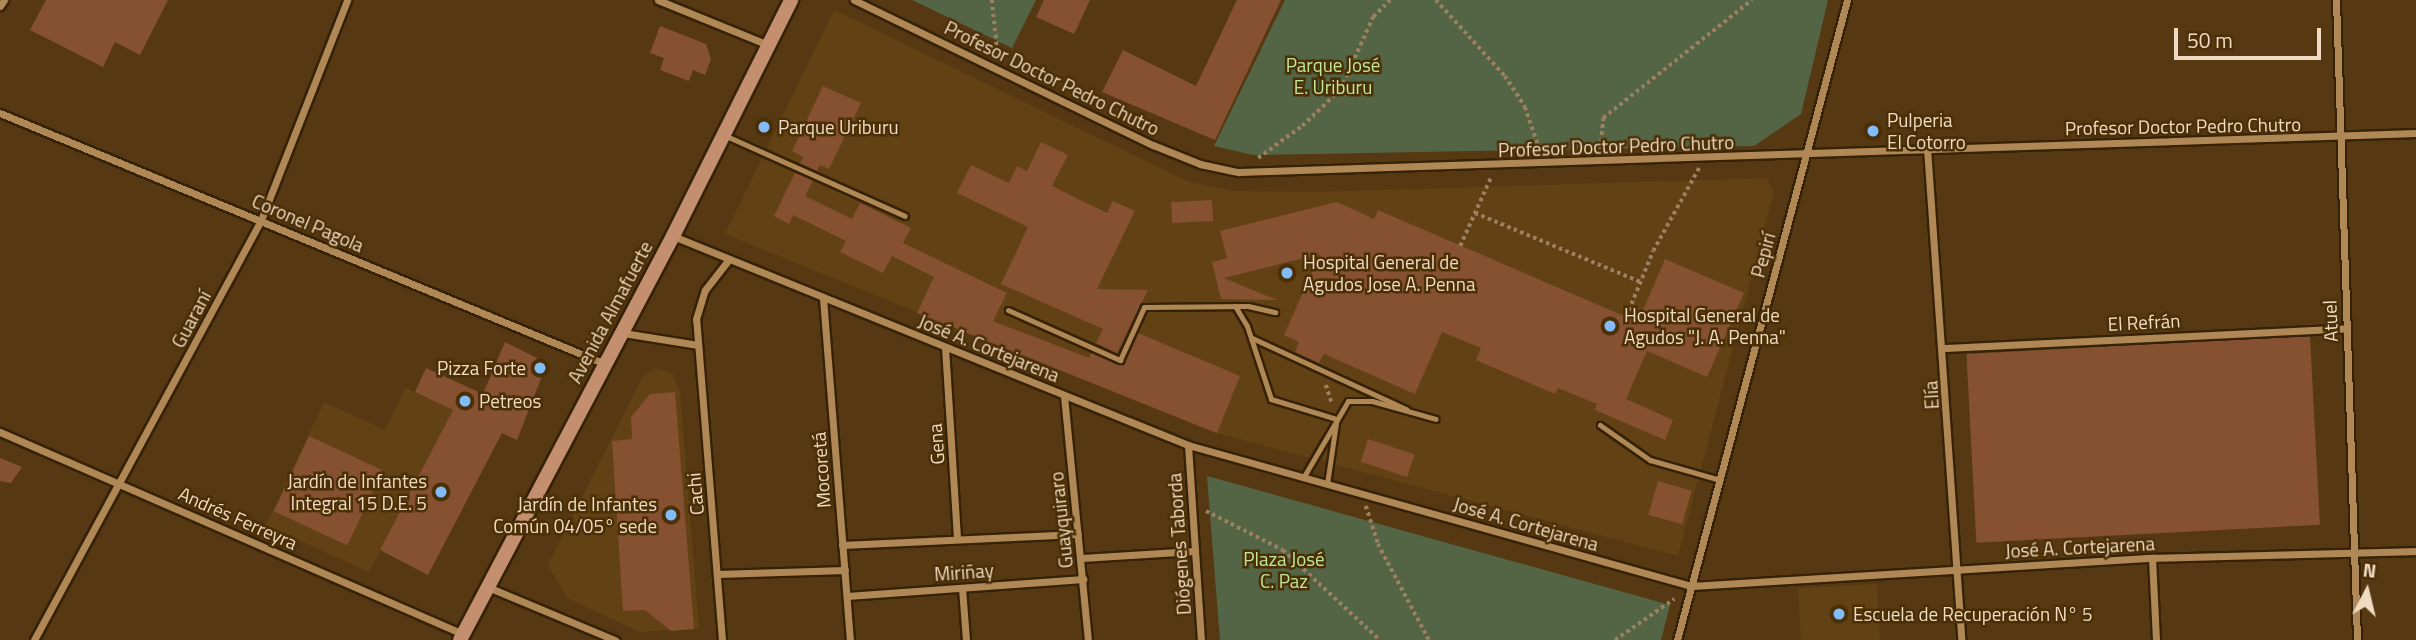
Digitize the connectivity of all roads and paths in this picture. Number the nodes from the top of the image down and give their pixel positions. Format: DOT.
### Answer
graph roads {
  1 [pos="4,0"];
  2 [pos="347,0"];
  3 [pos="659,0"];
  4 [pos="791,0"];
  5 [pos="854,0"];
  6 [pos="992,0"];
  7 [pos="1390,0"];
  8 [pos="1436,0"];
  9 [pos="1445,0"];
  10 [pos="1752,0"];
  11 [pos="1847,0"];
  12 [pos="2336,0"];
  13 [pos="0,6"];
  14 [pos="1445,10"];
  15 [pos="768,45"];
  16 [pos="998,69"];
  17 [pos="0,113"];
  18 [pos="2416,132"];
  19 [pos="724,135"];
  20 [pos="2339,138"];
  21 [pos="1927,148"];
  22 [pos="1805,154"];
  23 [pos="1704,158"];
  24 [pos="1601,162"];
  25 [pos="1540,164"];
  26 [pos="1496,165"];
  27 [pos="1238,172"];
  28 [pos="1475,213"];
  29 [pos="905,216"];
  30 [pos="261,220"];
  31 [pos="673,236"];
  32 [pos="1460,246"];
  33 [pos="729,259"];
  34 [pos="1641,282"];
  35 [pos="823,298"];
  36 [pos="1235,306"];
  37 [pos="1008,310"];
  38 [pos="1275,312"];
  39 [pos="1626,317"];
  40 [pos="2346,328"];
  41 [pos="620,332"];
  42 [pos="1252,338"];
  43 [pos="698,345"];
  44 [pos="945,347"];
  45 [pos="1944,348"];
  46 [pos="603,363"];
  47 [pos="1321,368"];
  48 [pos="1064,396"];
  49 [pos="1408,411"];
  50 [pos="1337,419"];
  51 [pos="1436,419"];
  52 [pos="1600,425"];
  53 [pos="0,432"];
  54 [pos="1188,445"];
  55 [pos="1303,478"];
  56 [pos="1720,480"];
  57 [pos="121,484"];
  58 [pos="1327,484"];
  59 [pos="1365,495"];
  60 [pos="1191,503"];
  61 [pos="1078,534"];
  62 [pos="957,539"];
  63 [pos="842,545"];
  64 [pos="1194,551"];
  65 [pos="2416,551"];
  66 [pos="2354,553"];
  67 [pos="1082,558"];
  68 [pos="2152,558"];
  69 [pos="845,570"];
  70 [pos="1957,570"];
  71 [pos="717,574"];
  72 [pos="1083,579"];
  73 [pos="1691,586"];
  74 [pos="488,587"];
  75 [pos="962,588"];
  76 [pos="847,596"];
  77 [pos="462,637"];
  78 [pos="34,640"];
  79 [pos="615,640"];
  80 [pos="722,640"];
  81 [pos="850,640"];
  82 [pos="966,640"];
  83 [pos="1088,640"];
  84 [pos="1201,640"];
  85 [pos="1380,640"];
  86 [pos="1429,640"];
  87 [pos="1615,640"];
  88 [pos="1677,640"];
  89 [pos="1961,640"];
  90 [pos="2156,640"];
  91 [pos="2357,640"];
  1 -- 13 [label="street"];
  2 -- 30 [label="street, Guaraní"];
  3 -- 15 [label="street"];
  4 -- 15 [label="main road, Avenida Almafuerte"];
  5 -- 16 [label="street, Profesor Doctor Pedro Chutro"];
  6 -- 16 [label="path"];
  7 -- 27 [label="path"];
  8 -- 14 [label="path"];
  9 -- 14 [label="path"];
  10 -- 24 [label="path"];
  11 -- 22 [label="street, Pepirí"];
  12 -- 20 [label="street, Atuel"];
  14 -- 25 [label="path"];
  15 -- 19 [label="main road, Avenida Almafuerte"];
  16 -- 27 [label="street, Profesor Doctor Pedro Chutro"];
  17 -- 30 [label="street, Coronel Pagola"];
  18 -- 20 [label="street, Profesor Doctor Pedro Chutro"];
  19 -- 29 [label="lane"];
  19 -- 31 [label="main road, Avenida Almafuerte"];
  20 -- 21 [label="street, Profesor Doctor Pedro Chutro"];
  20 -- 40 [label="street, Atuel"];
  21 -- 22 [label="street, Profesor Doctor Pedro Chutro"];
  21 -- 45 [label="street, Elía"];
  22 -- 23 [label="street, Profesor Doctor Pedro Chutro"];
  22 -- 56 [label="street, Pepirí"];
  23 -- 24 [label="street, Profesor Doctor Pedro Chutro"];
  23 -- 34 [label="path"];
  24 -- 25 [label="street, Profesor Doctor Pedro Chutro"];
  25 -- 26 [label="street, Profesor Doctor Pedro Chutro"];
  26 -- 27 [label="street, Profesor Doctor Pedro Chutro"];
  26 -- 28 [label="path"];
  28 -- 32 [label="path"];
  28 -- 34 [label="path"];
  30 -- 46 [label="street, Coronel Pagola"];
  30 -- 57 [label="street, Guaraní"];
  31 -- 33 [label="street, José A. Cortejarena"];
  31 -- 41 [label="main road, Avenida Almafuerte"];
  33 -- 35 [label="street, José A. Cortejarena"];
  33 -- 43 [label="street, Cachi"];
  34 -- 39 [label="path"];
  35 -- 44 [label="street, José A. Cortejarena"];
  35 -- 63 [label="street, Mocoretá"];
  36 -- 37 [label="lane"];
  36 -- 38 [label="lane"];
  36 -- 42 [label="lane"];
  40 -- 45 [label="street, El Refrán"];
  40 -- 66 [label="street, Atuel"];
  41 -- 43 [label="street"];
  41 -- 46 [label="main road, Avenida Almafuerte"];
  42 -- 47 [label="lane"];
  42 -- 50 [label="lane"];
  43 -- 71 [label="street, Cachi"];
  44 -- 48 [label="street, José A. Cortejarena"];
  44 -- 62 [label="street, Gena"];
  45 -- 70 [label="street, Elía"];
  46 -- 74 [label="main road, Avenida Almafuerte"];
  47 -- 49 [label="lane"];
  47 -- 50 [label="path"];
  48 -- 54 [label="street, José A. Cortejarena"];
  48 -- 61 [label="street, Guayquiraro"];
  49 -- 50 [label="lane"];
  49 -- 51 [label="lane"];
  50 -- 55 [label="lane"];
  50 -- 58 [label="lane"];
  52 -- 56 [label="lane"];
  53 -- 57 [label="street, Andrés Ferreyra"];
  54 -- 55 [label="street, José A. Cortejarena"];
  54 -- 60 [label="street, Diógenes Taborda"];
  55 -- 58 [label="street, José A. Cortejarena"];
  56 -- 73 [label="street, Pepirí"];
  57 -- 77 [label="street, Andrés Ferreyra"];
  57 -- 78 [label="street, Guaraní"];
  58 -- 59 [label="street, José A. Cortejarena"];
  59 -- 73 [label="street, José A. Cortejarena"];
  59 -- 86 [label="path"];
  60 -- 64 [label="street, Diógenes Taborda"];
  60 -- 85 [label="path"];
  61 -- 62 [label="street, Miriñay"];
  61 -- 67 [label="street, Guayquiraro"];
  62 -- 63 [label="street, Miriñay"];
  63 -- 69 [label="street, Mocoretá"];
  64 -- 67 [label="street"];
  64 -- 84 [label="street, Diógenes Taborda"];
  65 -- 66 [label="street, José A. Cortejarena"];
  66 -- 68 [label="street, José A. Cortejarena"];
  66 -- 91 [label="street, Atuel"];
  67 -- 72 [label="street, Guayquiraro"];
  68 -- 70 [label="street, José A. Cortejarena"];
  68 -- 90 [label="street"];
  69 -- 71 [label="street"];
  69 -- 76 [label="street, Mocoretá"];
  70 -- 73 [label="street, José A. Cortejarena"];
  70 -- 89 [label="street, Elía"];
  71 -- 80 [label="street, Cachi"];
  72 -- 75 [label="street, Miriñay"];
  72 -- 83 [label="street, Guayquiraro"];
  73 -- 87 [label="path"];
  73 -- 88 [label="street, Pepirí"];
  74 -- 77 [label="main road, Avenida Almafuerte"];
  74 -- 79 [label="street"];
  75 -- 76 [label="street, Miriñay"];
  75 -- 82 [label="street"];
  76 -- 81 [label="street, Mocoretá"];
}
